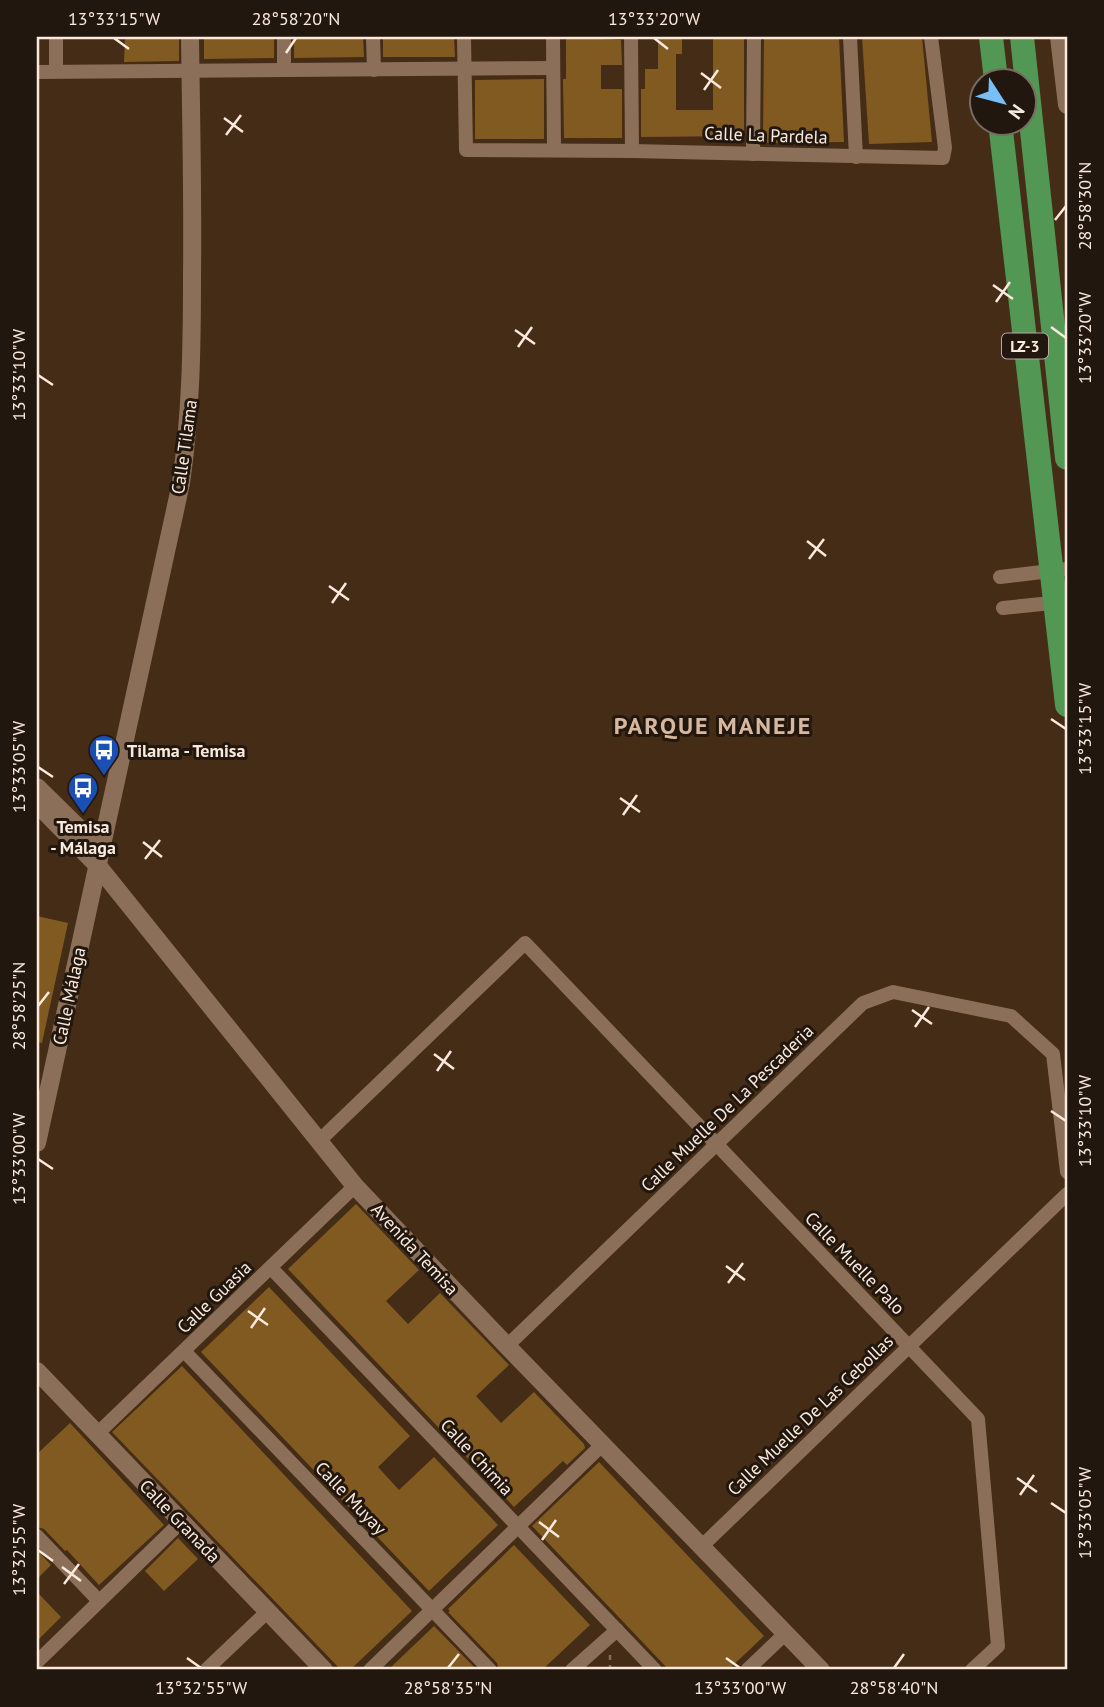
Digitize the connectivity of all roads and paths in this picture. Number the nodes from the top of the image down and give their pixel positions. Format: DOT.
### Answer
graph roads {
  1 [pos="56,37"];
  2 [pos="190,37"];
  3 [pos="284,37"];
  4 [pos="373,37"];
  5 [pos="464,37"];
  6 [pos="553,37"];
  7 [pos="632,37"];
  8 [pos="754,37"];
  9 [pos="850,37"];
  10 [pos="931,37"];
  11 [pos="991,37"];
  12 [pos="1022,37"];
  13 [pos="1059,37"];
  14 [pos="994,66"];
  15 [pos="553,68"];
  16 [pos="190,69"];
  17 [pos="464,69"];
  18 [pos="284,70"];
  19 [pos="374,70"];
  20 [pos="56,71"];
  21 [pos="37,72"];
  22 [pos="1067,105"];
  23 [pos="1002,136"];
  24 [pos="554,150"];
  25 [pos="632,151"];
  26 [pos="753,154"];
  27 [pos="856,157"];
  28 [pos="1067,458"];
  29 [pos="1067,569"];
  30 [pos="1000,577"];
  31 [pos="1067,602"];
  32 [pos="1003,608"];
  33 [pos="1067,705"];
  34 [pos="37,787"];
  35 [pos="37,804"];
  36 [pos="99,857"];
  37 [pos="319,1141"];
  38 [pos="37,1143"];
  39 [pos="716,1146"];
  40 [pos="1067,1172"];
  41 [pos="355,1186"];
  42 [pos="1067,1194"];
  43 [pos="271,1268"];
  44 [pos="507,1346"];
  45 [pos="908,1347"];
  46 [pos="185,1352"];
  47 [pos="37,1371"];
  48 [pos="97,1434"];
  49 [pos="602,1444"];
  50 [pos="181,1522"];
  51 [pos="517,1527"];
  52 [pos="37,1536"];
  53 [pos="701,1547"];
  54 [pos="99,1601"];
  55 [pos="431,1610"];
  56 [pos="268,1611"];
  57 [pos="617,1630"];
  58 [pos="786,1633"];
  59 [pos="37,1662"];
  60 [pos="206,1670"];
  61 [pos="324,1670"];
  62 [pos="370,1670"];
  63 [pos="490,1670"];
  64 [pos="572,1670"];
  65 [pos="656,1670"];
  66 [pos="747,1670"];
  67 [pos="821,1670"];
  68 [pos="972,1670"];
  1 -- 20 [label="street"];
  2 -- 16 [label="street, Calle Tilama"];
  3 -- 18 [label="street"];
  4 -- 19 [label="street"];
  5 -- 17 [label="street"];
  6 -- 15 [label="street"];
  7 -- 25 [label="street"];
  8 -- 26 [label="street"];
  9 -- 27 [label="street"];
  10 -- 27 [label="street, Calle La Pardela"];
  11 -- 14 [label="highway"];
  12 -- 28 [label="highway, LZ-3"];
  13 -- 22 [label="street"];
  15 -- 17 [label="street"];
  15 -- 24 [label="street"];
  16 -- 18 [label="street"];
  16 -- 20 [label="street"];
  16 -- 36 [label="street, Calle Tilama"];
  17 -- 19 [label="street"];
  17 -- 24 [label="street, Calle La Pardela"];
  18 -- 19 [label="street"];
  20 -- 21 [label="street"];
  23 -- 33 [label="highway, LZ-3"];
  24 -- 25 [label="street, Calle La Pardela"];
  25 -- 26 [label="street, Calle La Pardela"];
  26 -- 27 [label="street, Calle La Pardela"];
  29 -- 30 [label="street"];
  31 -- 32 [label="street"];
  34 -- 36 [label="street, Avenida Temisa"];
  35 -- 36 [label="street, Avenida Temisa"];
  36 -- 37 [label="street, Avenida Temisa"];
  36 -- 38 [label="street, Calle Málaga"];
  37 -- 39 [label="street, Calle Muelle Palo"];
  37 -- 41 [label="street, Avenida Temisa"];
  39 -- 40 [label="street, Calle Muelle De La Pescaderia"];
  39 -- 44 [label="street, Calle Muelle De La Pescaderia"];
  39 -- 45 [label="street, Calle Muelle Palo"];
  41 -- 43 [label="street, Calle Guasia"];
  41 -- 44 [label="street, Avenida Temisa"];
  42 -- 45 [label="street, Calle Muelle De Las Cebollas"];
  43 -- 46 [label="street, Calle Guasia"];
  43 -- 51 [label="street, Calle Chimia"];
  44 -- 49 [label="street, Avenida Temisa"];
  45 -- 53 [label="street, Calle Muelle De Las Cebollas"];
  45 -- 68 [label="street, Calle Muelle Palo"];
  46 -- 48 [label="street, Calle Guasia"];
  46 -- 55 [label="street, Calle Muyay"];
  47 -- 48 [label="street, Calle Granada"];
  48 -- 50 [label="street, Calle Granada"];
  49 -- 51 [label="street"];
  49 -- 53 [label="street, Avenida Temisa"];
  50 -- 54 [label="street"];
  50 -- 56 [label="street, Calle Granada"];
  51 -- 55 [label="street"];
  51 -- 57 [label="street, Calle Chimia"];
  52 -- 54 [label="street"];
  53 -- 58 [label="street, Avenida Temisa"];
  54 -- 59 [label="street"];
  55 -- 62 [label="street"];
  55 -- 63 [label="street, Calle Muyay"];
  56 -- 60 [label="street"];
  56 -- 61 [label="street, Calle Granada"];
  57 -- 64 [label="street"];
  57 -- 65 [label="street, Calle Chimia"];
  58 -- 66 [label="street"];
  58 -- 67 [label="street, Avenida Temisa"];
}
